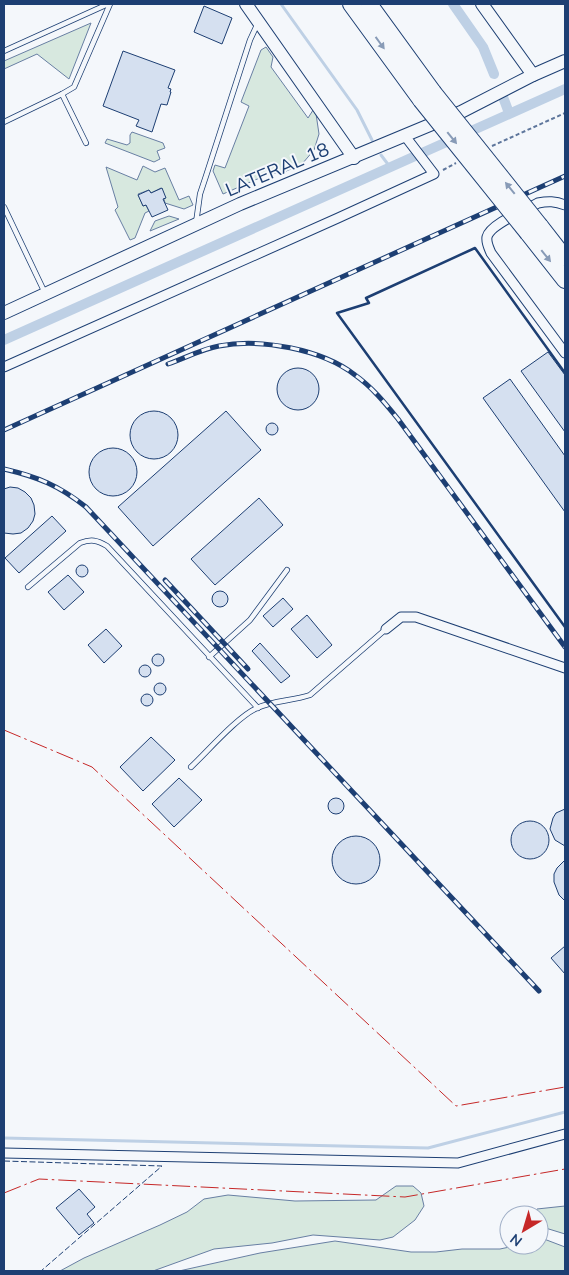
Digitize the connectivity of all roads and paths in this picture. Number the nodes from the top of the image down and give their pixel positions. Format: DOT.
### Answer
graph roads {
  1 [pos="109,4"];
  2 [pos="246,4"];
  3 [pos="351,4"];
  4 [pos="369,4"];
  5 [pos="482,4"];
  6 [pos="259,22"];
  7 [pos="4,51"];
  8 [pos="565,61"];
  9 [pos="534,75"];
  10 [pos="62,94"];
  11 [pos="427,96"];
  12 [pos="565,113"];
  13 [pos="4,122"];
  14 [pos="408,139"];
  15 [pos="86,143"];
  16 [pos="491,147"];
  17 [pos="354,158"];
  18 [pos="458,162"];
  19 [pos="431,170"];
  20 [pos="565,205"];
  21 [pos="4,206"];
  22 [pos="195,225"];
  23 [pos="534,230"];
  24 [pos="565,258"];
  25 [pos="565,280"];
  26 [pos="46,294"];
  27 [pos="4,313"];
  28 [pos="565,354"];
  29 [pos="4,367"];
  30 [pos="287,570"];
  31 [pos="28,587"];
  32 [pos="386,629"];
  33 [pos="209,657"];
  34 [pos="565,668"];
  35 [pos="258,708"];
  36 [pos="191,767"];
  37 [pos="565,1134"];
  38 [pos="4,1153"];
  1 -- 7 [label="lane"];
  1 -- 10 [label="lane"];
  2 -- 6 [label="main road"];
  3 -- 11 [label="highway, one-way"];
  4 -- 11 [label="highway"];
  5 -- 9 [label="main road"];
  6 -- 17 [label="main road"];
  6 -- 22 [label="lane"];
  8 -- 9 [label="main road, LATERAL 18"];
  9 -- 14 [label="main road, LATERAL 18"];
  10 -- 13 [label="lane"];
  10 -- 15 [label="lane"];
  11 -- 23 [label="highway, bridge"];
  12 -- 16 [label="path"];
  14 -- 17 [label="main road, LATERAL 18"];
  14 -- 19 [label="street"];
  17 -- 22 [label="main road, LATERAL 18"];
  18 -- 19 [label="path"];
  19 -- 29 [label="street"];
  20 -- 28 [label="street"];
  21 -- 26 [label="lane"];
  22 -- 26 [label="main road, LATERAL 18"];
  23 -- 24 [label="highway"];
  23 -- 25 [label="highway, one-way"];
  26 -- 27 [label="main road, LATERAL 18"];
  30 -- 33 [label="lane"];
  31 -- 33 [label="lane"];
  32 -- 34 [label="street"];
  32 -- 35 [label="lane"];
  33 -- 35 [label="lane"];
  35 -- 36 [label="lane"];
  37 -- 38 [label="street"];
}
